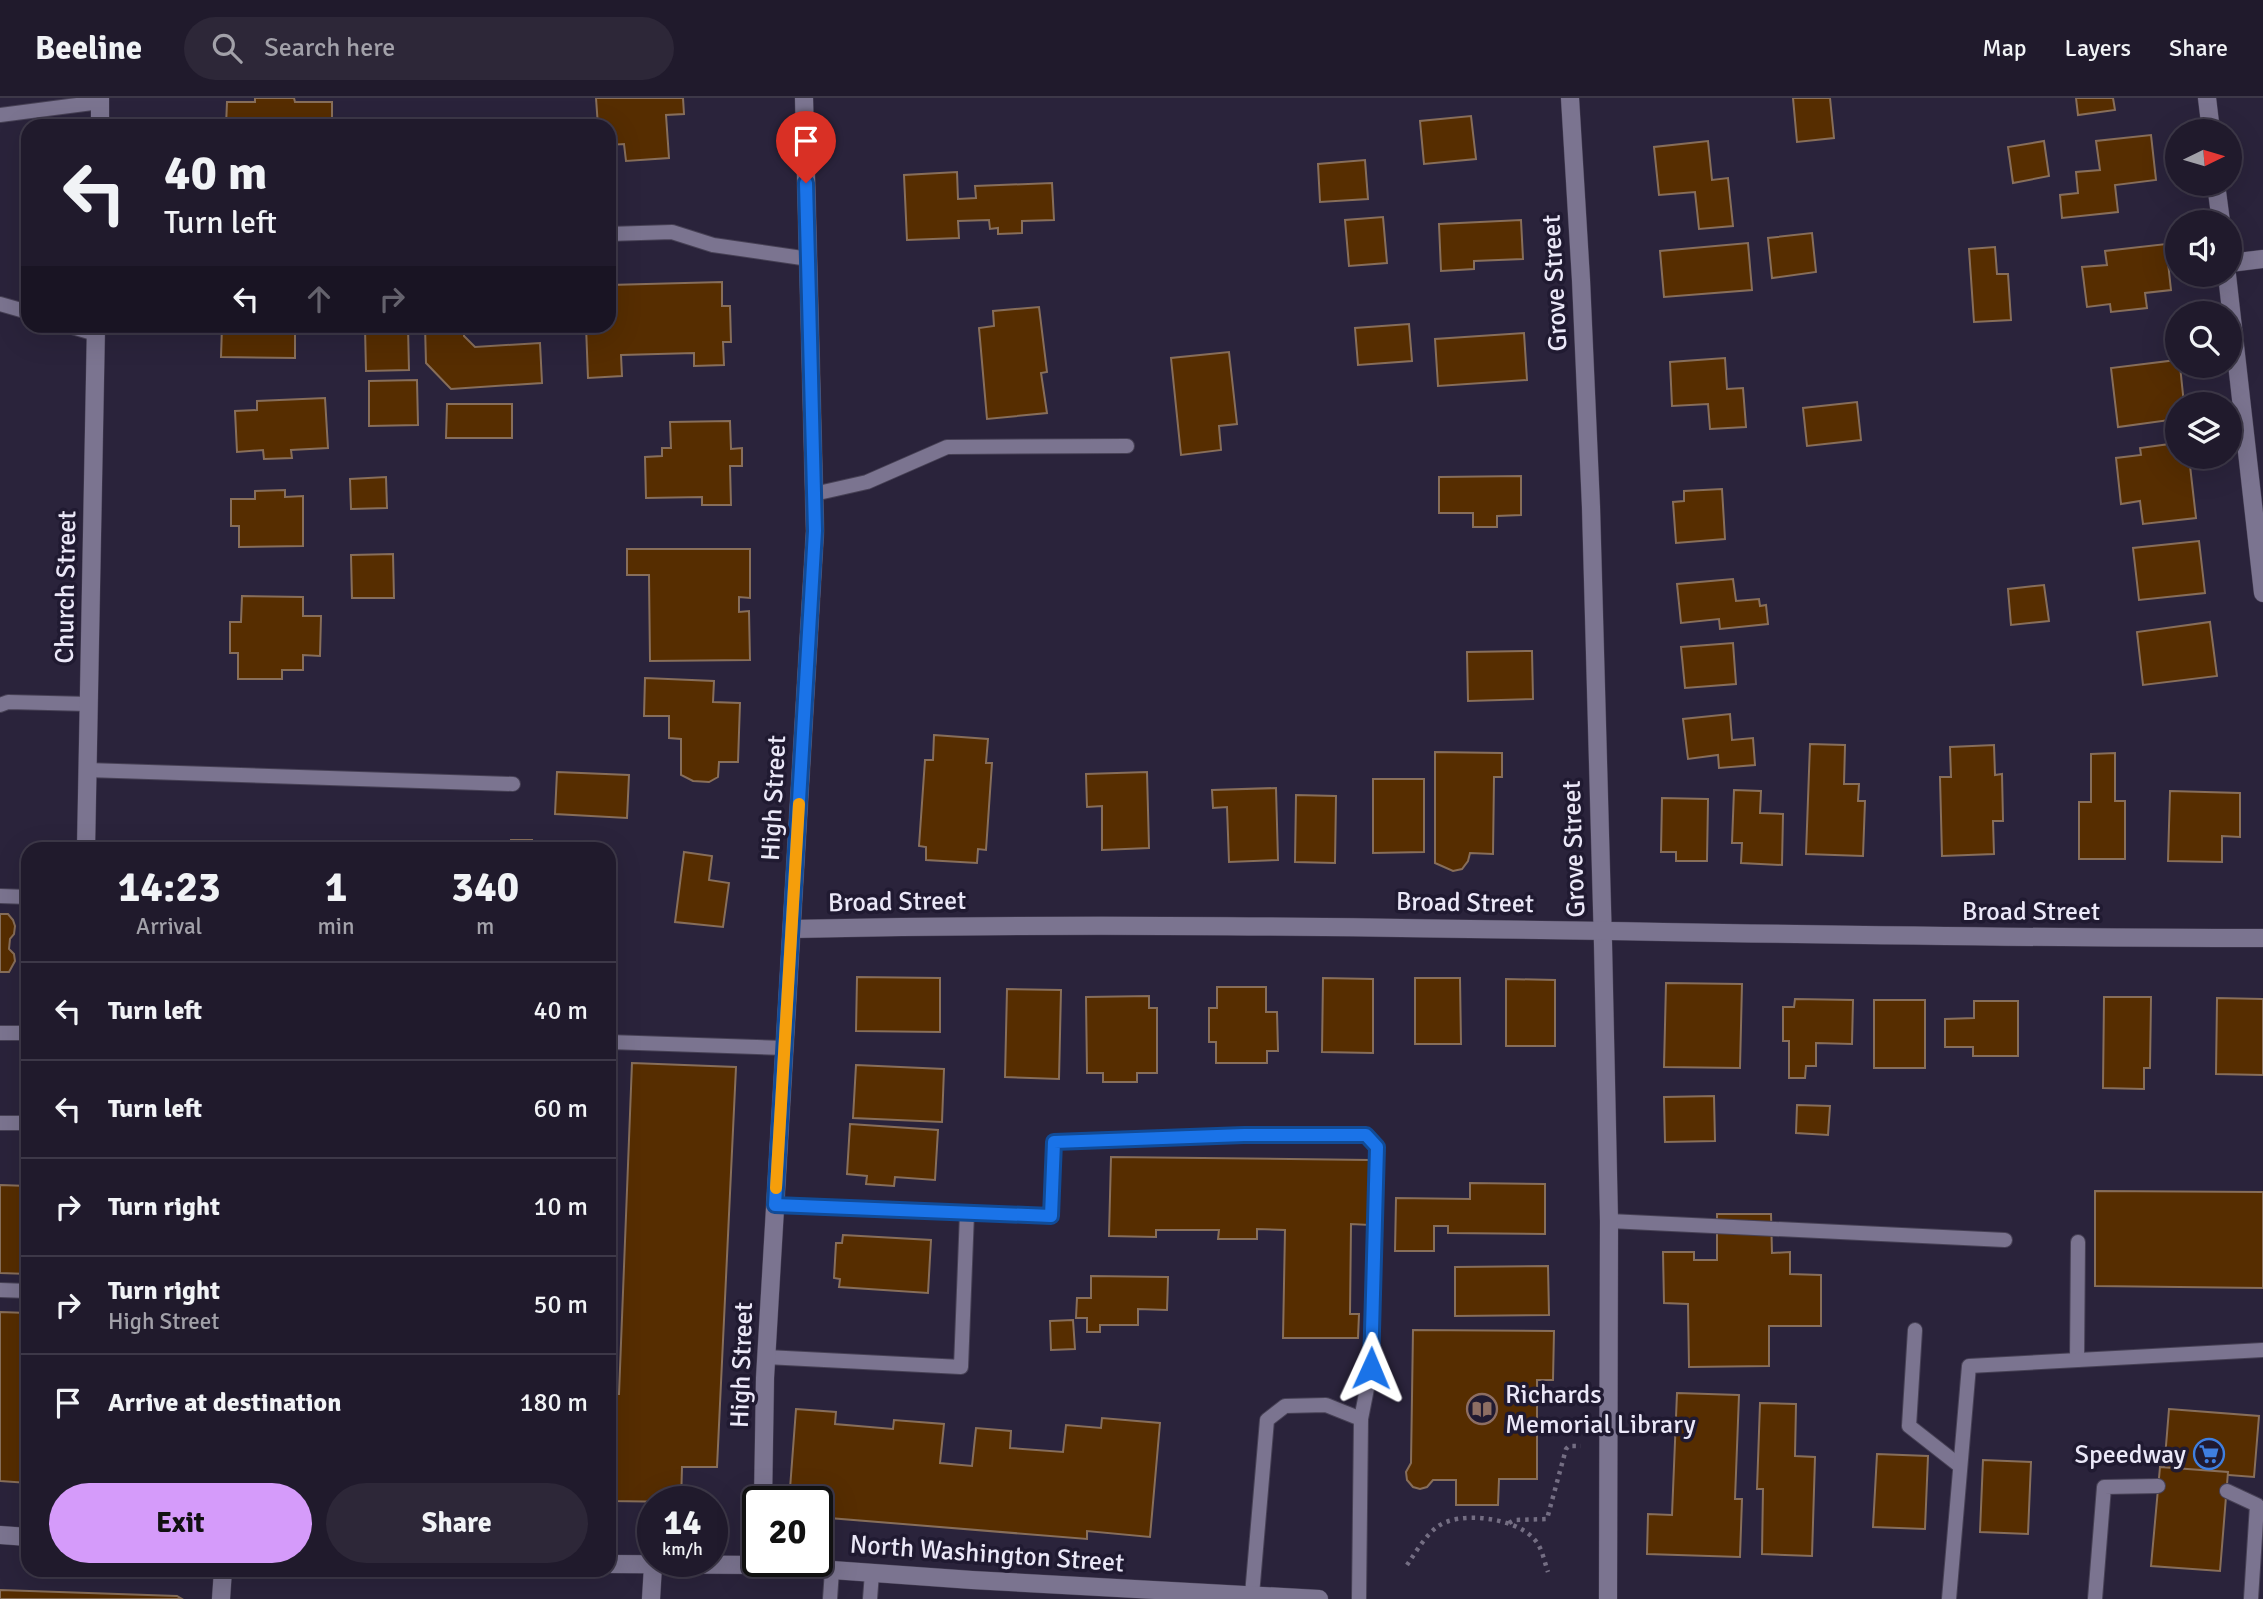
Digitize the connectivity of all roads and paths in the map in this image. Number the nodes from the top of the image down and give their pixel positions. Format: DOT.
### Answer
graph roads {
  1 [pos="804,98"];
  2 [pos="1570,98"];
  3 [pos="2207,98"];
  4 [pos="100,100"];
  5 [pos="0,115"];
  6 [pos="100,119"];
  7 [pos="2210,119"];
  8 [pos="616,234"];
  9 [pos="809,259"];
  10 [pos="2263,259"];
  11 [pos="2242,262"];
  12 [pos="2228,287"];
  13 [pos="0,303"];
  14 [pos="21,310"];
  15 [pos="96,333"];
  16 [pos="1127,446"];
  17 [pos="814,494"];
  18 [pos="2263,593"];
  19 [pos="89,704"];
  20 [pos="0,705"];
  21 [pos="87,770"];
  22 [pos="513,784"];
  23 [pos="86,842"];
  24 [pos="0,896"];
  25 [pos="21,897"];
  26 [pos="792,929"];
  27 [pos="1602,930"];
  28 [pos="2263,938"];
  29 [pos="0,1033"];
  30 [pos="21,1033"];
  31 [pos="616,1042"];
  32 [pos="784,1048"];
  33 [pos="0,1123"];
  34 [pos="21,1123"];
  35 [pos="775,1205"];
  36 [pos="967,1213"];
  37 [pos="1609,1221"];
  38 [pos="2006,1240"];
  39 [pos="2078,1242"];
  40 [pos="0,1290"];
  41 [pos="21,1291"];
  42 [pos="1915,1330"];
  43 [pos="2263,1350"];
  44 [pos="766,1357"];
  45 [pos="2077,1360"];
  46 [pos="1361,1419"];
  47 [pos="1584,1446"];
  48 [pos="1961,1466"];
  49 [pos="763,1486"];
  50 [pos="2158,1486"];
  51 [pos="2227,1491"];
  52 [pos="1508,1523"];
  53 [pos="0,1535"];
  54 [pos="21,1536"];
  55 [pos="616,1564"];
  56 [pos="637,1565"];
  57 [pos="1407,1565"];
  58 [pos="833,1570"];
  59 [pos="1548,1572"];
  60 [pos="872,1573"];
  61 [pos="223,1577"];
  62 [pos="652,1577"];
  63 [pos="832,1577"];
  64 [pos="1252,1595"];
  65 [pos="1225,1596"];
  66 [pos="221,1599"];
  67 [pos="651,1599"];
  68 [pos="830,1599"];
  69 [pos="870,1599"];
  70 [pos="1319,1599"];
  71 [pos="1359,1599"];
  72 [pos="1608,1599"];
  73 [pos="1949,1599"];
  74 [pos="2095,1599"];
  75 [pos="2251,1599"];
  1 -- 9 [label="street, High Street"];
  2 -- 27 [label="street, Grove Street"];
  3 -- 7 [label="street"];
  4 -- 5 [label="lane"];
  4 -- 6 [label="street"];
  8 -- 9 [label="lane"];
  9 -- 17 [label="street, High Street"];
  10 -- 11 [label="street"];
  12 -- 18 [label="street"];
  13 -- 14 [label="lane"];
  15 -- 19 [label="street, Church Street"];
  16 -- 17 [label="lane"];
  17 -- 26 [label="street, High Street"];
  19 -- 20 [label="lane"];
  19 -- 21 [label="street, Church Street"];
  21 -- 22 [label="lane"];
  21 -- 23 [label="street, Church Street"];
  24 -- 25 [label="lane"];
  26 -- 27 [label="street, Broad Street"];
  26 -- 32 [label="street, High Street"];
  27 -- 28 [label="street, Broad Street"];
  27 -- 37 [label="street, Grove Street"];
  29 -- 30 [label="lane"];
  31 -- 32 [label="lane"];
  32 -- 35 [label="street, High Street"];
  33 -- 34 [label="lane"];
  35 -- 36 [label="lane"];
  35 -- 44 [label="street, High Street"];
  36 -- 44 [label="lane"];
  36 -- 46 [label="lane"];
  37 -- 38 [label="lane"];
  37 -- 72 [label="street, Grove Street"];
  39 -- 45 [label="lane"];
  40 -- 41 [label="lane"];
  42 -- 48 [label="lane"];
  43 -- 45 [label="lane"];
  44 -- 49 [label="street, High Street"];
  45 -- 48 [label="lane"];
  46 -- 64 [label="lane"];
  46 -- 71 [label="lane"];
  47 -- 52 [label="path"];
  48 -- 73 [label="lane"];
  50 -- 74 [label="lane"];
  51 -- 75 [label="lane"];
  52 -- 57 [label="path"];
  52 -- 59 [label="path"];
  53 -- 54 [label="street"];
  55 -- 56 [label="street, North Washington Street"];
  58 -- 60 [label="street, North Washington Street"];
  60 -- 65 [label="street, North Washington Street"];
  60 -- 69 [label="lane"];
  61 -- 66 [label="street"];
  62 -- 67 [label="street"];
  63 -- 68 [label="lane"];
  64 -- 65 [label="street, North Washington Street"];
  64 -- 70 [label="street, North Washington Street"];
}
